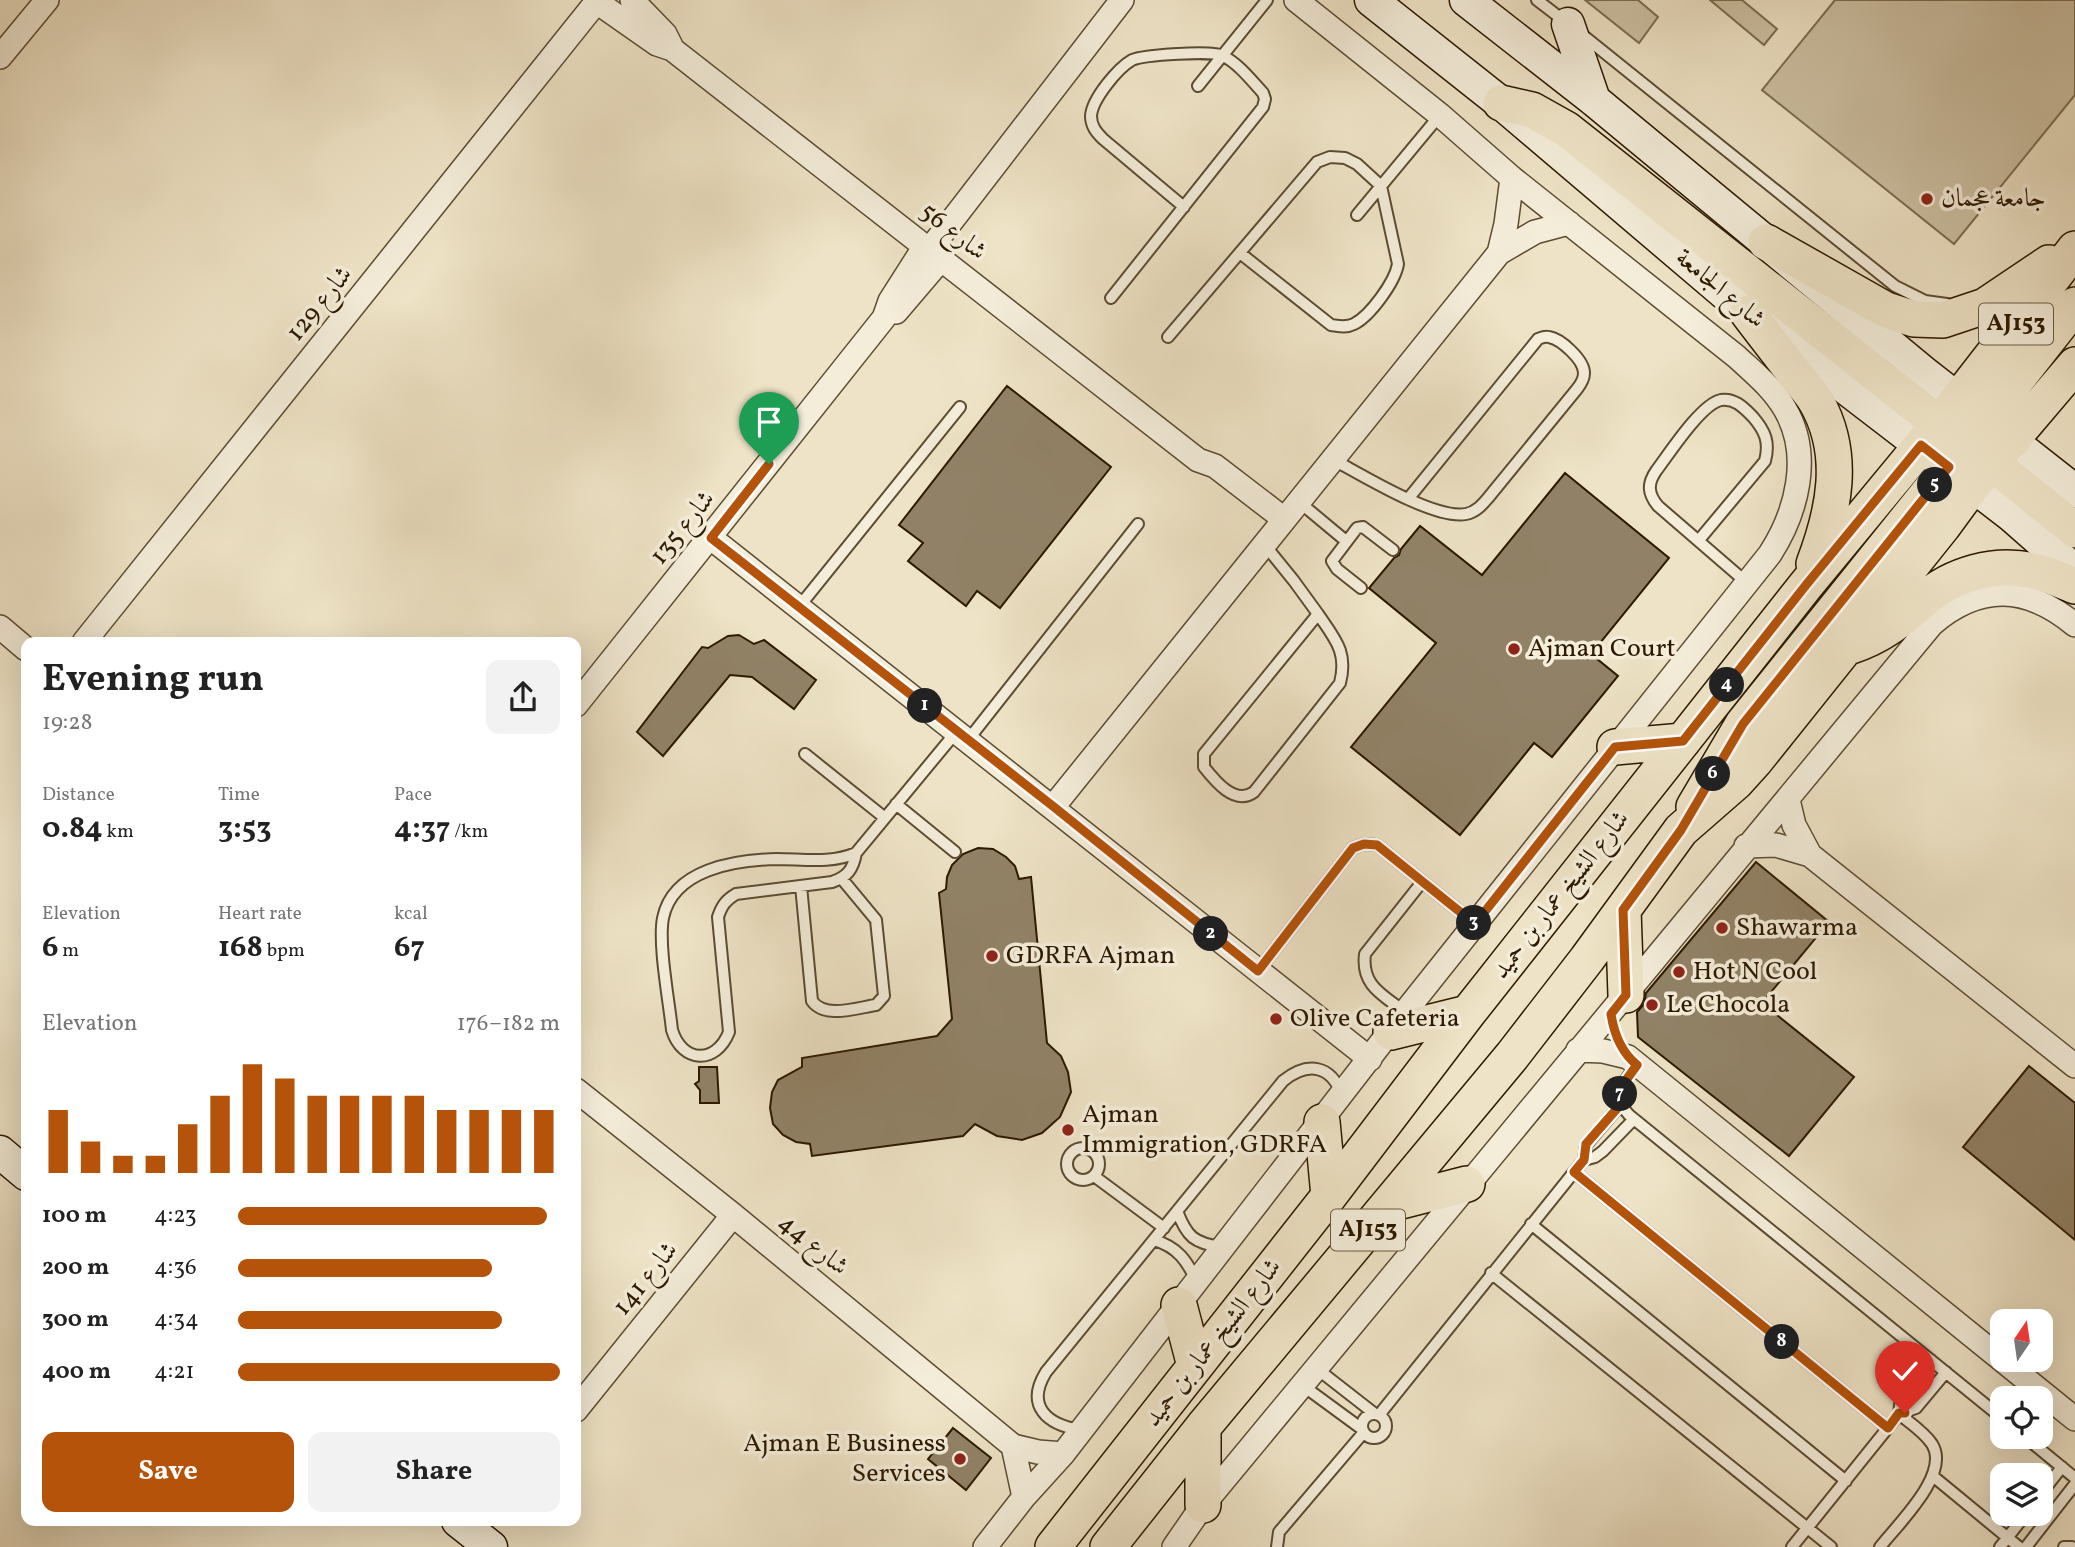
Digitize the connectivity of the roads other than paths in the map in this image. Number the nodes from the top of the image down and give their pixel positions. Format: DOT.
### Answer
graph roads {
  1 [pos="47,0"];
  2 [pos="632,0"];
  3 [pos="1122,0"];
  4 [pos="1267,0"];
  5 [pos="1296,0"];
  6 [pos="1371,0"];
  7 [pos="1466,0"];
  8 [pos="1537,0"];
  9 [pos="598,1"];
  10 [pos="1568,24"];
  11 [pos="672,49"];
  12 [pos="1223,55"];
  13 [pos="0,57"];
  14 [pos="1198,86"];
  15 [pos="1594,100"];
  16 [pos="1500,103"];
  17 [pos="1440,115"];
  18 [pos="1512,178"];
  19 [pos="1381,186"];
  20 [pos="1184,207"];
  21 [pos="1357,215"];
  22 [pos="1569,223"];
  23 [pos="1766,242"];
  24 [pos="2075,247"];
  25 [pos="932,251"];
  26 [pos="1240,253"];
  27 [pos="1499,253"];
  28 [pos="1111,298"];
  29 [pos="2075,305"];
  30 [pos="1985,306"];
  31 [pos="1748,313"];
  32 [pos="1168,337"];
  33 [pos="2075,365"];
  34 [pos="960,407"];
  35 [pos="1966,443"];
  36 [pos="1334,460"];
  37 [pos="2075,491"];
  38 [pos="1408,499"];
  39 [pos="1298,501"];
  40 [pos="1138,524"];
  41 [pos="2075,530"];
  42 [pos="1274,532"];
  43 [pos="711,538"];
  44 [pos="1699,540"];
  45 [pos="1346,541"];
  46 [pos="1393,550"];
  47 [pos="2075,571"];
  48 [pos="1746,583"];
  49 [pos="1806,585"];
  50 [pos="2075,586"];
  51 [pos="1361,588"];
  52 [pos="798,608"];
  53 [pos="1318,614"];
  54 [pos="2075,625"];
  55 [pos="0,627"];
  56 [pos="89,637"];
  57 [pos="21,645"];
  58 [pos="1844,648"];
  59 [pos="581,699"];
  60 [pos="962,736"];
  61 [pos="1683,741"];
  62 [pos="1615,747"];
  63 [pos="805,754"];
  64 [pos="1788,800"];
  65 [pos="896,804"];
  66 [pos="1054,807"];
  67 [pos="885,818"];
  68 [pos="1681,830"];
  69 [pos="1746,846"];
  70 [pos="955,852"];
  71 [pos="856,853"];
  72 [pos="1810,855"];
  73 [pos="842,878"];
  74 [pos="1422,882"];
  75 [pos="801,886"];
  76 [pos="1623,910"];
  77 [pos="1475,924"];
  78 [pos="1258,971"];
  79 [pos="1618,1004"];
  80 [pos="1468,1013"];
  81 [pos="1389,1035"];
  82 [pos="1578,1050"];
  83 [pos="1632,1061"];
  84 [pos="2075,1066"];
  85 [pos="581,1094"];
  86 [pos="1621,1104"];
  87 [pos="1332,1109"];
  88 [pos="1634,1119"];
  89 [pos="0,1152"];
  90 [pos="1584,1160"];
  91 [pos="21,1170"];
  92 [pos="1574,1172"];
  93 [pos="1094,1176"];
  94 [pos="1467,1184"];
  95 [pos="1329,1196"];
  96 [pos="1389,1204"];
  97 [pos="1177,1211"];
  98 [pos="733,1216"];
  99 [pos="1531,1224"];
  100 [pos="1164,1228"];
  101 [pos="1154,1240"];
  102 [pos="1224,1248"];
  103 [pos="1491,1273"];
  104 [pos="1188,1294"];
  105 [pos="1931,1360"];
  106 [pos="1195,1366"];
  107 [pos="1947,1373"];
  108 [pos="1309,1376"];
  109 [pos="581,1404"];
  110 [pos="1990,1408"];
  111 [pos="1899,1413"];
  112 [pos="1377,1415"];
  113 [pos="2075,1419"];
  114 [pos="1203,1427"];
  115 [pos="1888,1428"];
  116 [pos="1082,1430"];
  117 [pos="1363,1431"];
  118 [pos="1013,1446"];
  119 [pos="2040,1449"];
  120 [pos="1063,1454"];
  121 [pos="2062,1467"];
  122 [pos="1934,1477"];
  123 [pos="2053,1478"];
  124 [pos="2075,1478"];
  125 [pos="1846,1481"];
  126 [pos="2075,1484"];
  127 [pos="1024,1497"];
  128 [pos="1203,1506"];
  129 [pos="2017,1526"];
  130 [pos="1808,1528"];
  131 [pos="2004,1542"];
  132 [pos="985,1547"];
  133 [pos="1053,1547"];
  134 [pos="1108,1547"];
  135 [pos="1174,1547"];
  136 [pos="1277,1547"];
  137 [pos="1792,1547"];
  138 [pos="1831,1547"];
  139 [pos="1880,1547"];
  140 [pos="2020,1547"];
  141 [pos="2026,1547"];
  142 [pos="2064,1547"];
  143 [pos="2072,1547"];
  1 -- 13 [label="street"];
  2 -- 11 [label="street, شارع 56"];
  3 -- 25 [label="street, شارع 135"];
  4 -- 12 [label="lane"];
  5 -- 17 [label="street"];
  6 -- 16 [label="main road, شارع الجامعة"];
  7 -- 15 [label="main road, شارع الجامعة"];
  8 -- 10 [label="lane"];
  9 -- 11 [label="street, شارع 56"];
  9 -- 56 [label="street, شارع 129"];
  10 -- 15 [label="main road"];
  10 -- 30 [label="lane"];
  11 -- 25 [label="street, شارع 56"];
  12 -- 14 [label="lane"];
  12 -- 20 [label="lane"];
  12 -- 20 [label="lane"];
  15 -- 23 [label="main road, شارع الجامعة"];
  16 -- 31 [label="main road, شارع الجامعة"];
  16 -- 35 [label="main road"];
  17 -- 18 [label="street"];
  17 -- 19 [label="lane"];
  18 -- 22 [label="street"];
  18 -- 27 [label="street"];
  19 -- 21 [label="lane"];
  19 -- 26 [label="lane"];
  19 -- 26 [label="lane"];
  20 -- 28 [label="lane"];
  22 -- 27 [label="street"];
  22 -- 48 [label="street"];
  23 -- 30 [label="main road"];
  23 -- 35 [label="main road, شارع الجامعة"];
  24 -- 30 [label="main road"];
  24 -- 35 [label="main road, شارع الشيخ عمار بن حميد / AJ153"];
  25 -- 42 [label="street, شارع 56"];
  25 -- 43 [label="street, شارع 135"];
  26 -- 32 [label="lane"];
  27 -- 36 [label="street"];
  29 -- 35 [label="main road"];
  31 -- 35 [label="main road, شارع الجامعة"];
  31 -- 49 [label="main road"];
  33 -- 35 [label="main road, شارع الشيخ عمار بن حميد / AJ153"];
  34 -- 52 [label="lane"];
  35 -- 37 [label="main road, شارع الجامعة"];
  35 -- 41 [label="main road"];
  35 -- 47 [label="main road, شارع الجامعة"];
  35 -- 49 [label="main road, شارع الشيخ عمار بن حميد / AJ153"];
  35 -- 58 [label="main road, شارع الشيخ عمار بن حميد / AJ153"];
  35 -- 68 [label="main road"];
  36 -- 38 [label="lane"];
  36 -- 39 [label="street"];
  38 -- 38 [label="lane"];
  39 -- 42 [label="street"];
  39 -- 45 [label="lane"];
  40 -- 60 [label="lane"];
  42 -- 53 [label="lane"];
  42 -- 66 [label="street"];
  43 -- 52 [label="street"];
  43 -- 59 [label="street, شارع 135"];
  44 -- 44 [label="lane"];
  44 -- 48 [label="lane"];
  45 -- 46 [label="lane"];
  45 -- 51 [label="lane"];
  48 -- 62 [label="street"];
  49 -- 61 [label="main road, شارع الشيخ عمار بن حميد / AJ153"];
  50 -- 58 [label="main road"];
  52 -- 60 [label="street"];
  53 -- 53 [label="lane"];
  54 -- 64 [label="street"];
  55 -- 57 [label="street"];
  58 -- 68 [label="main road, شارع الشيخ عمار بن حميد / AJ153"];
  60 -- 65 [label="lane"];
  60 -- 66 [label="street"];
  61 -- 62 [label="main road"];
  61 -- 80 [label="main road, شارع الشيخ عمار بن حميد / AJ153"];
  62 -- 77 [label="street"];
  63 -- 67 [label="lane"];
  64 -- 69 [label="street"];
  64 -- 72 [label="street"];
  65 -- 67 [label="lane"];
  65 -- 70 [label="lane"];
  66 -- 78 [label="street"];
  67 -- 71 [label="lane"];
  68 -- 76 [label="main road, شارع الشيخ عمار بن حميد / AJ153"];
  69 -- 72 [label="street"];
  69 -- 79 [label="street"];
  71 -- 73 [label="lane"];
  71 -- 75 [label="lane"];
  72 -- 84 [label="street"];
  73 -- 75 [label="lane"];
  73 -- 75 [label="lane"];
  74 -- 77 [label="lane"];
  74 -- 78 [label="lane"];
  74 -- 81 [label="lane"];
  76 -- 79 [label="main road"];
  76 -- 96 [label="main road, شارع الشيخ عمار بن حميد / AJ153"];
  77 -- 81 [label="street"];
  78 -- 81 [label="street"];
  79 -- 82 [label="street"];
  79 -- 83 [label="street"];
  80 -- 81 [label="main road"];
  80 -- 95 [label="main road, شارع الشيخ عمار بن حميد / AJ153"];
  81 -- 87 [label="street"];
  82 -- 83 [label="street"];
  82 -- 94 [label="street"];
  83 -- 86 [label="lane"];
  83 -- 113 [label="street"];
  85 -- 98 [label="street, شارع 44"];
  86 -- 88 [label="lane"];
  86 -- 90 [label="lane"];
  87 -- 95 [label="main road"];
  87 -- 97 [label="lane"];
  87 -- 102 [label="street"];
  88 -- 90 [label="lane"];
  88 -- 105 [label="lane"];
  89 -- 91 [label="main road"];
  90 -- 92 [label="lane"];
  92 -- 99 [label="lane"];
  92 -- 115 [label="lane"];
  93 -- 100 [label="lane"];
  94 -- 96 [label="main road"];
  94 -- 108 [label="street"];
  95 -- 106 [label="main road, شارع الشيخ عمار بن حميد / AJ153"];
  96 -- 114 [label="main road, شارع الشيخ عمار بن حميد / AJ153"];
  97 -- 100 [label="lane"];
  97 -- 102 [label="lane"];
  98 -- 109 [label="street, شارع 141"];
  98 -- 118 [label="street, شارع 44"];
  99 -- 103 [label="lane"];
  99 -- 125 [label="lane"];
  100 -- 101 [label="lane"];
  101 -- 104 [label="lane"];
  101 -- 116 [label="lane"];
  102 -- 104 [label="street"];
  103 -- 112 [label="lane"];
  103 -- 130 [label="lane"];
  104 -- 106 [label="main road"];
  104 -- 116 [label="street"];
  105 -- 107 [label="lane"];
  105 -- 111 [label="lane"];
  106 -- 133 [label="main road, شارع الشيخ عمار بن حميد / AJ153"];
  107 -- 110 [label="lane"];
  107 -- 111 [label="lane"];
  108 -- 112 [label="lane"];
  108 -- 117 [label="lane"];
  108 -- 128 [label="street"];
  111 -- 115 [label="lane"];
  111 -- 122 [label="lane"];
  112 -- 117 [label="lane"];
  112 -- 117 [label="lane"];
  114 -- 128 [label="main road"];
  114 -- 134 [label="main road, شارع الشيخ عمار بن حميد / AJ153"];
  115 -- 125 [label="lane"];
  116 -- 120 [label="street"];
  117 -- 136 [label="lane"];
  118 -- 120 [label="street, شارع 44"];
  118 -- 127 [label="street"];
  119 -- 121 [label="lane"];
  120 -- 127 [label="street"];
  121 -- 123 [label="lane"];
  121 -- 124 [label="lane"];
  122 -- 131 [label="lane"];
  122 -- 139 [label="lane"];
  125 -- 130 [label="lane"];
  126 -- 141 [label="lane"];
  127 -- 132 [label="street"];
  128 -- 135 [label="street"];
  129 -- 131 [label="lane"];
  130 -- 137 [label="lane"];
  130 -- 138 [label="lane"];
  131 -- 140 [label="lane"];
  142 -- 143 [label="lane"];
}
